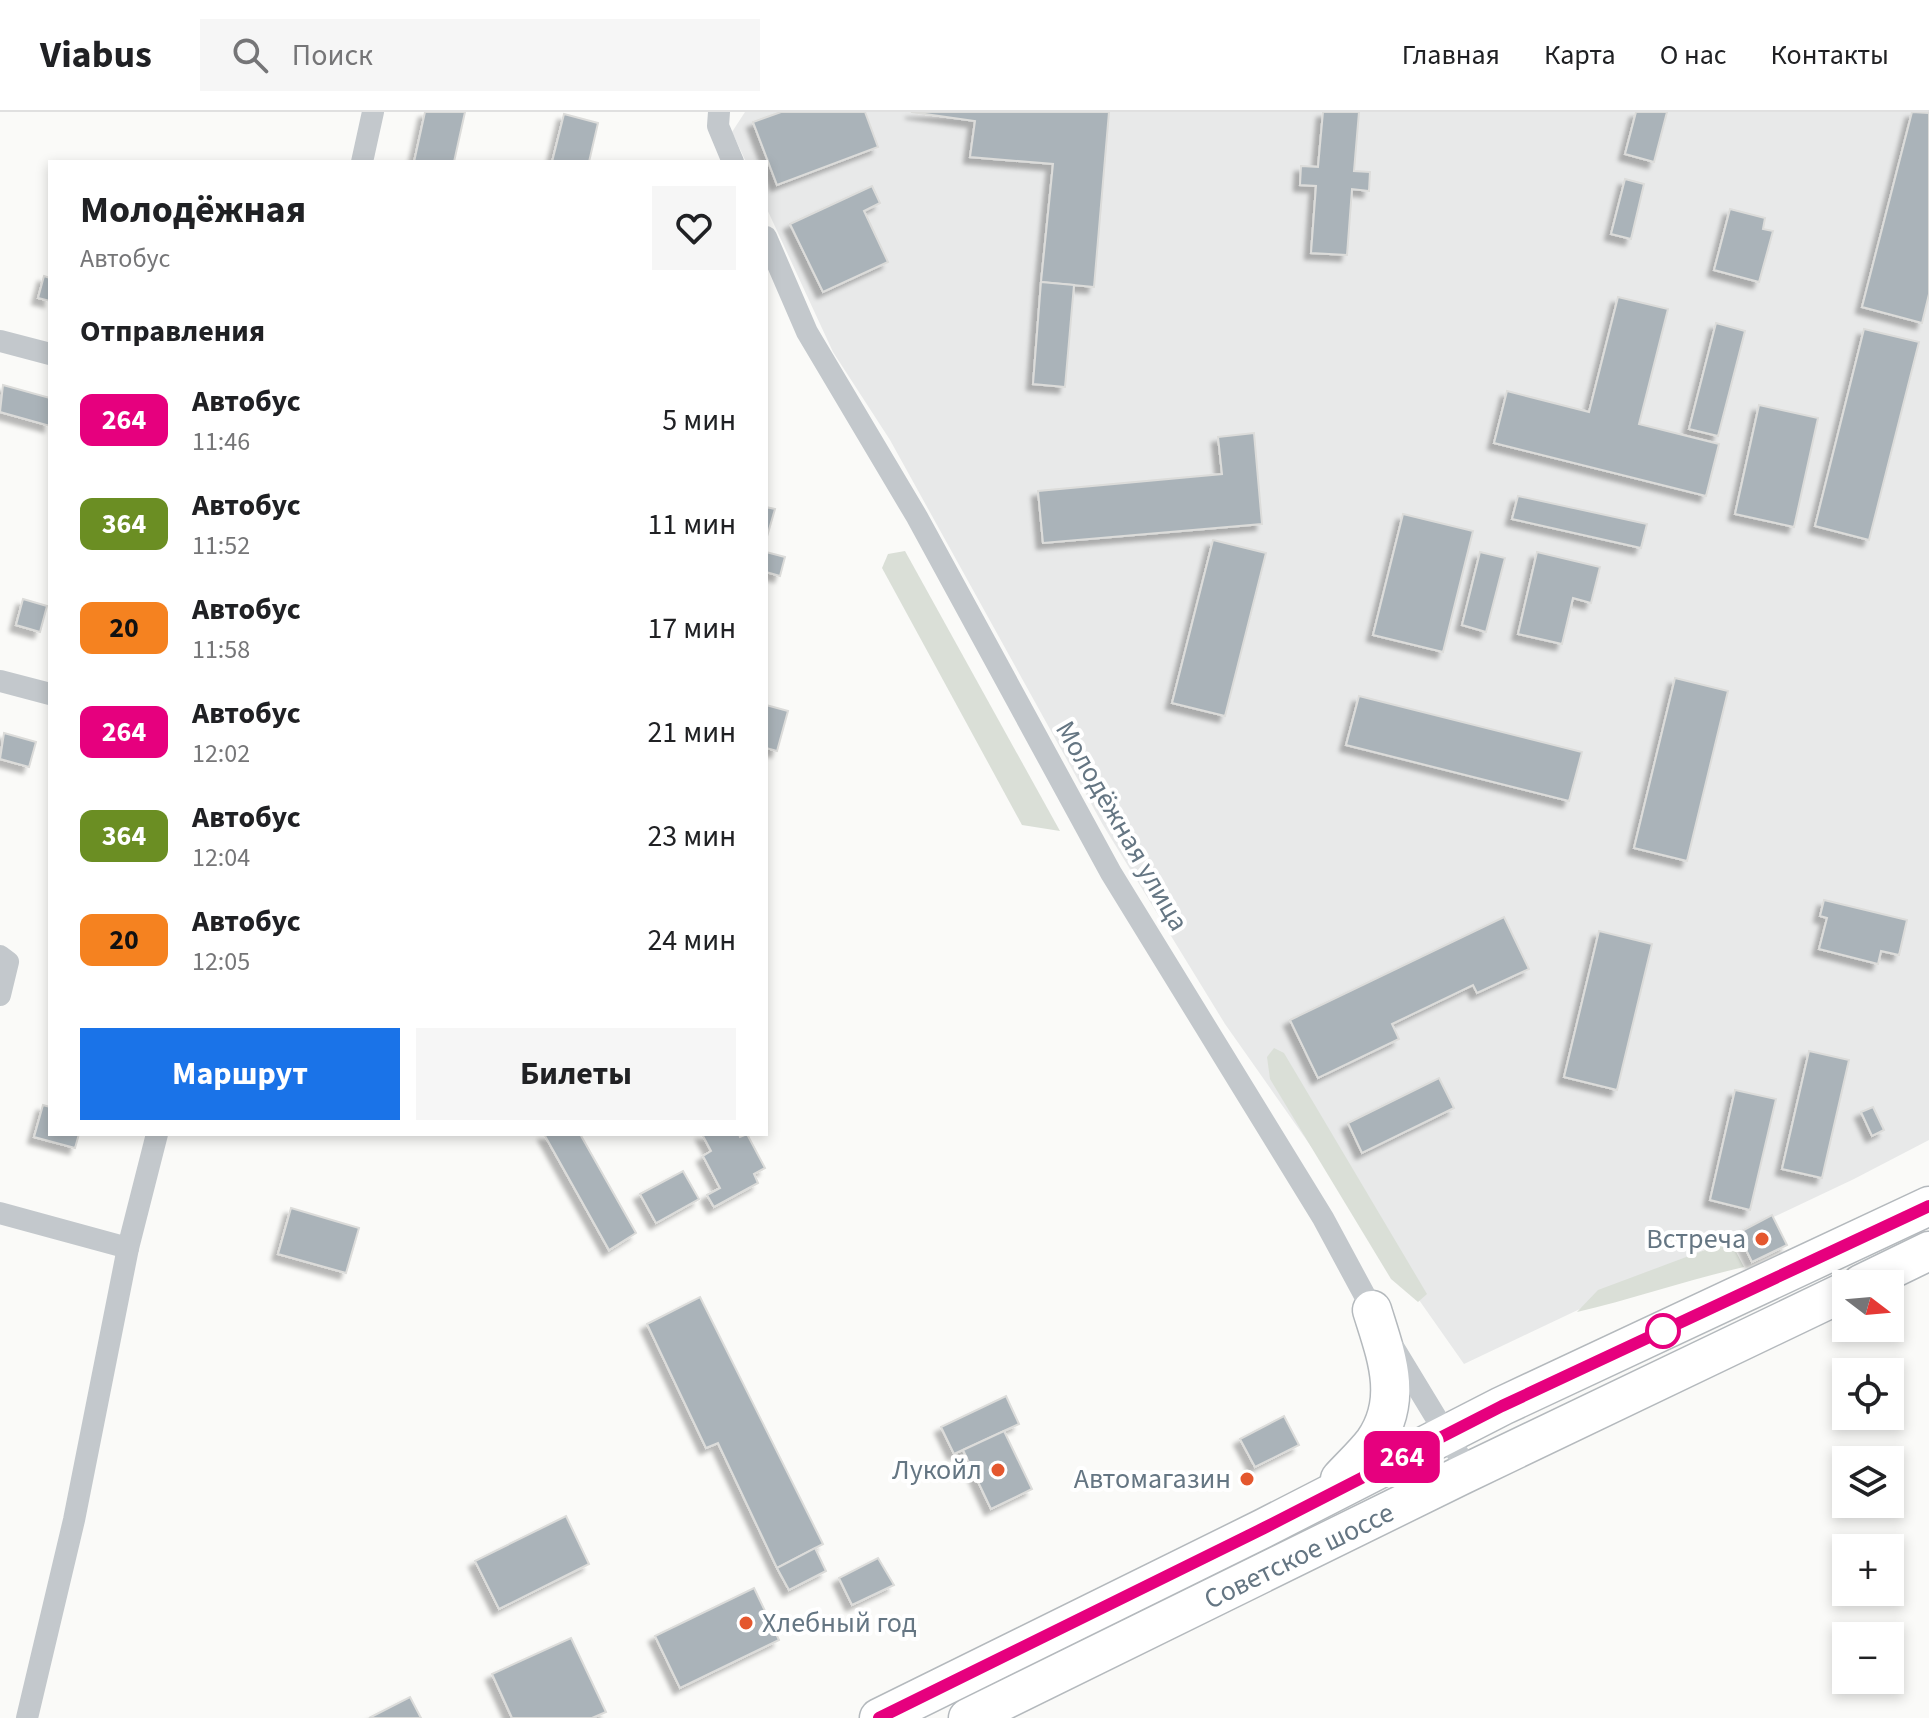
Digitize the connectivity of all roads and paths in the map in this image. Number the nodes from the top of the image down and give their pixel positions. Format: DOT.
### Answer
graph roads {
  1 [pos="373,112"];
  2 [pos="719,112"];
  3 [pos="362,160"];
  4 [pos="732,160"];
  5 [pos="768,242"];
  6 [pos="0,341"];
  7 [pos="48,353"];
  8 [pos="0,681"];
  9 [pos="48,693"];
  10 [pos="0,956"];
  11 [pos="0,995"];
  12 [pos="156,1136"];
  13 [pos="1929,1206"];
  14 [pos="0,1213"];
  15 [pos="128,1248"];
  16 [pos="1929,1251"];
  17 [pos="1890,1270"];
  18 [pos="1832,1298"];
  19 [pos="1372,1310"];
  20 [pos="1446,1434"];
  21 [pos="1469,1472"];
  22 [pos="1323,1498"];
  23 [pos="27,1718"];
  24 [pos="879,1718"];
  25 [pos="968,1718"];
  1 -- 3 [label="street"];
  2 -- 4 [label="street"];
  5 -- 19 [label="street, Молодёжная улица"];
  6 -- 7 [label="street"];
  8 -- 9 [label="street"];
  10 -- 11 [label="street"];
  12 -- 15 [label="street"];
  13 -- 20 [label="highway, Советское шоссе"];
  14 -- 15 [label="street"];
  15 -- 23 [label="street"];
  16 -- 17 [label="highway"];
  18 -- 21 [label="highway, Советское шоссе"];
  19 -- 20 [label="street, Молодёжная улица"];
  19 -- 22 [label="highway"];
  20 -- 21 [label="street, Молодёжная улица"];
  20 -- 22 [label="highway, Советское шоссе"];
  21 -- 25 [label="highway, Советское шоссе"];
  22 -- 24 [label="highway, Советское шоссе"];
}
